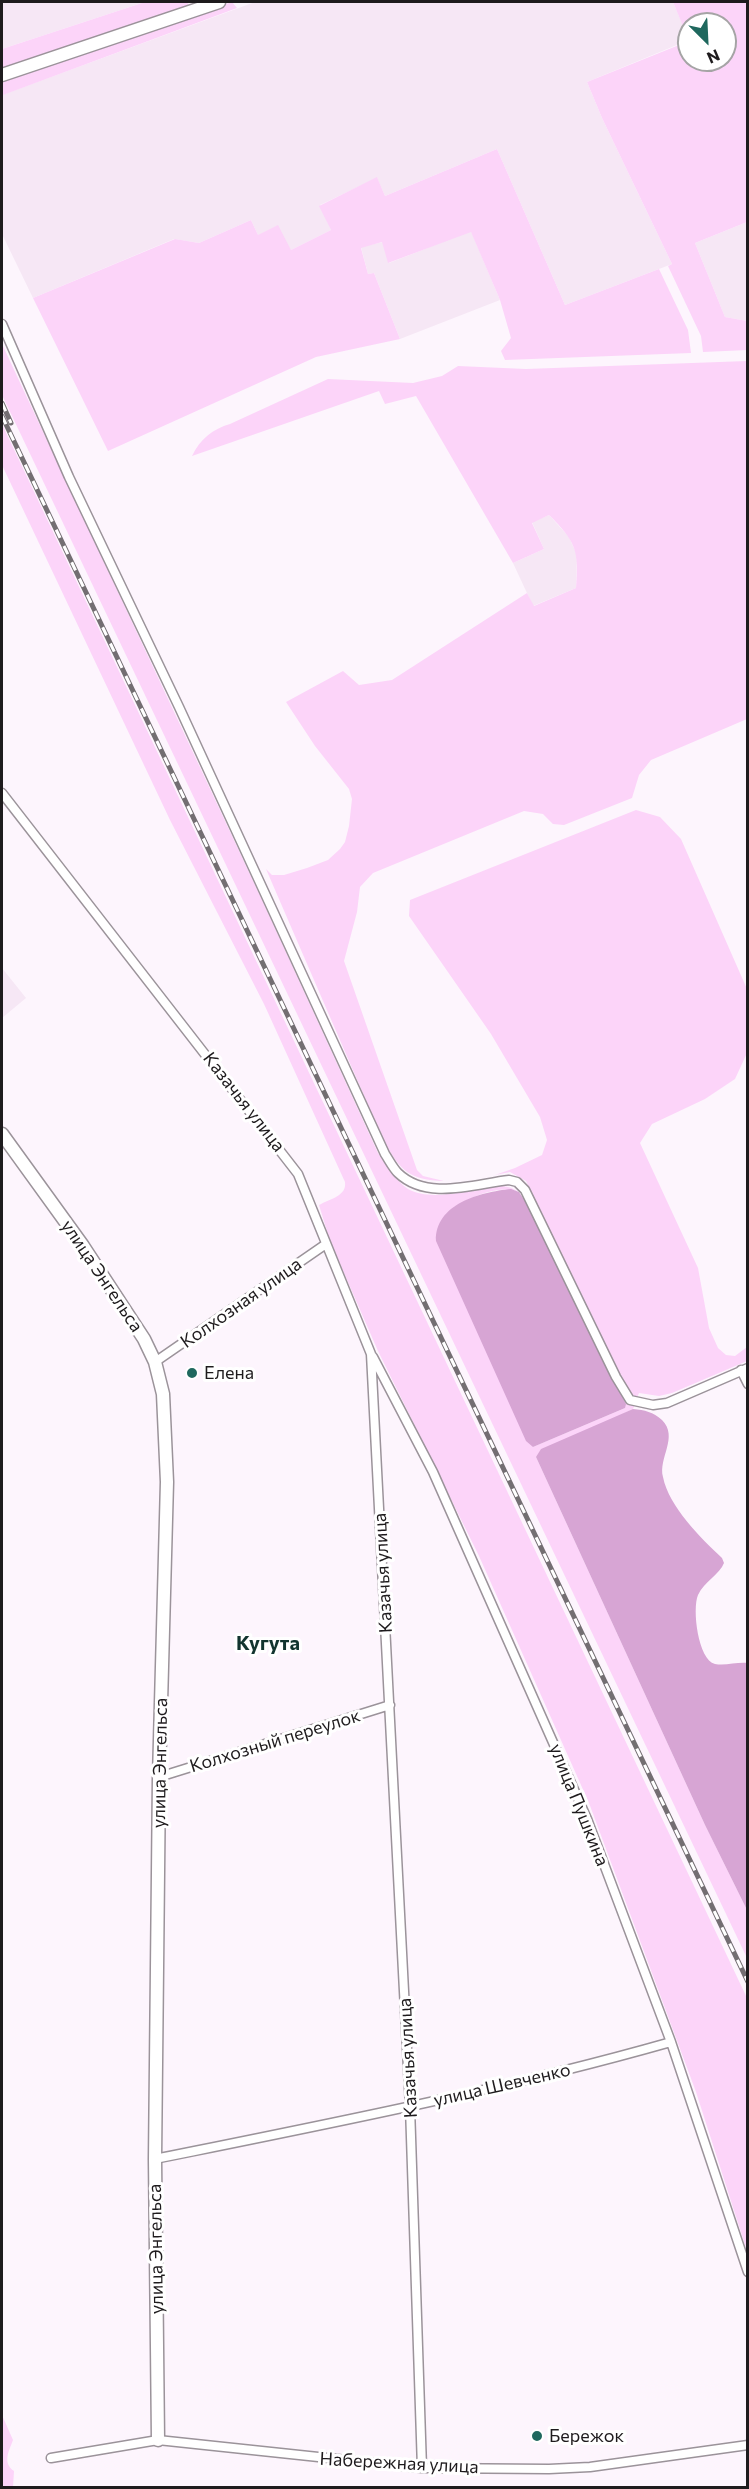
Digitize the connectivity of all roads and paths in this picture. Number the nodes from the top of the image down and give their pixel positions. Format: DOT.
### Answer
graph roads {
  1 [pos="219,2"];
  2 [pos="2,75"];
  3 [pos="2,324"];
  4 [pos="2,793"];
  5 [pos="2,1134"];
  6 [pos="326,1244"];
  7 [pos="372,1354"];
  8 [pos="156,1362"];
  9 [pos="744,1369"];
  10 [pos="747,1384"];
  11 [pos="390,1705"];
  12 [pos="159,1777"];
  13 [pos="671,2042"];
  14 [pos="410,2107"];
  15 [pos="155,2159"];
  16 [pos="747,2272"];
  17 [pos="158,2440"];
  18 [pos="747,2445"];
  19 [pos="51,2458"];
  20 [pos="422,2468"];
  1 -- 2 [label="street"];
  3 -- 9 [label="street"];
  4 -- 6 [label="street, Казачья улица"];
  5 -- 8 [label="street, улица Энгельса"];
  6 -- 7 [label="street, Казачья улица"];
  6 -- 8 [label="street, Колхозная улица"];
  7 -- 11 [label="street, Казачья улица"];
  7 -- 13 [label="street, улица Пушкина"];
  8 -- 12 [label="street, улица Энгельса"];
  9 -- 10 [label="street"];
  11 -- 12 [label="street, Колхозный переулок"];
  11 -- 14 [label="street, Казачья улица"];
  12 -- 15 [label="street, улица Энгельса"];
  13 -- 14 [label="street, улица Шевченко"];
  13 -- 16 [label="street, улица Пушкина"];
  14 -- 15 [label="street, улица Шевченко"];
  14 -- 20 [label="street, Казачья улица"];
  15 -- 17 [label="street, улица Энгельса"];
  17 -- 19 [label="street, Набережная улица"];
  17 -- 20 [label="street, Набережная улица"];
  18 -- 20 [label="street, Набережная улица"];
}
